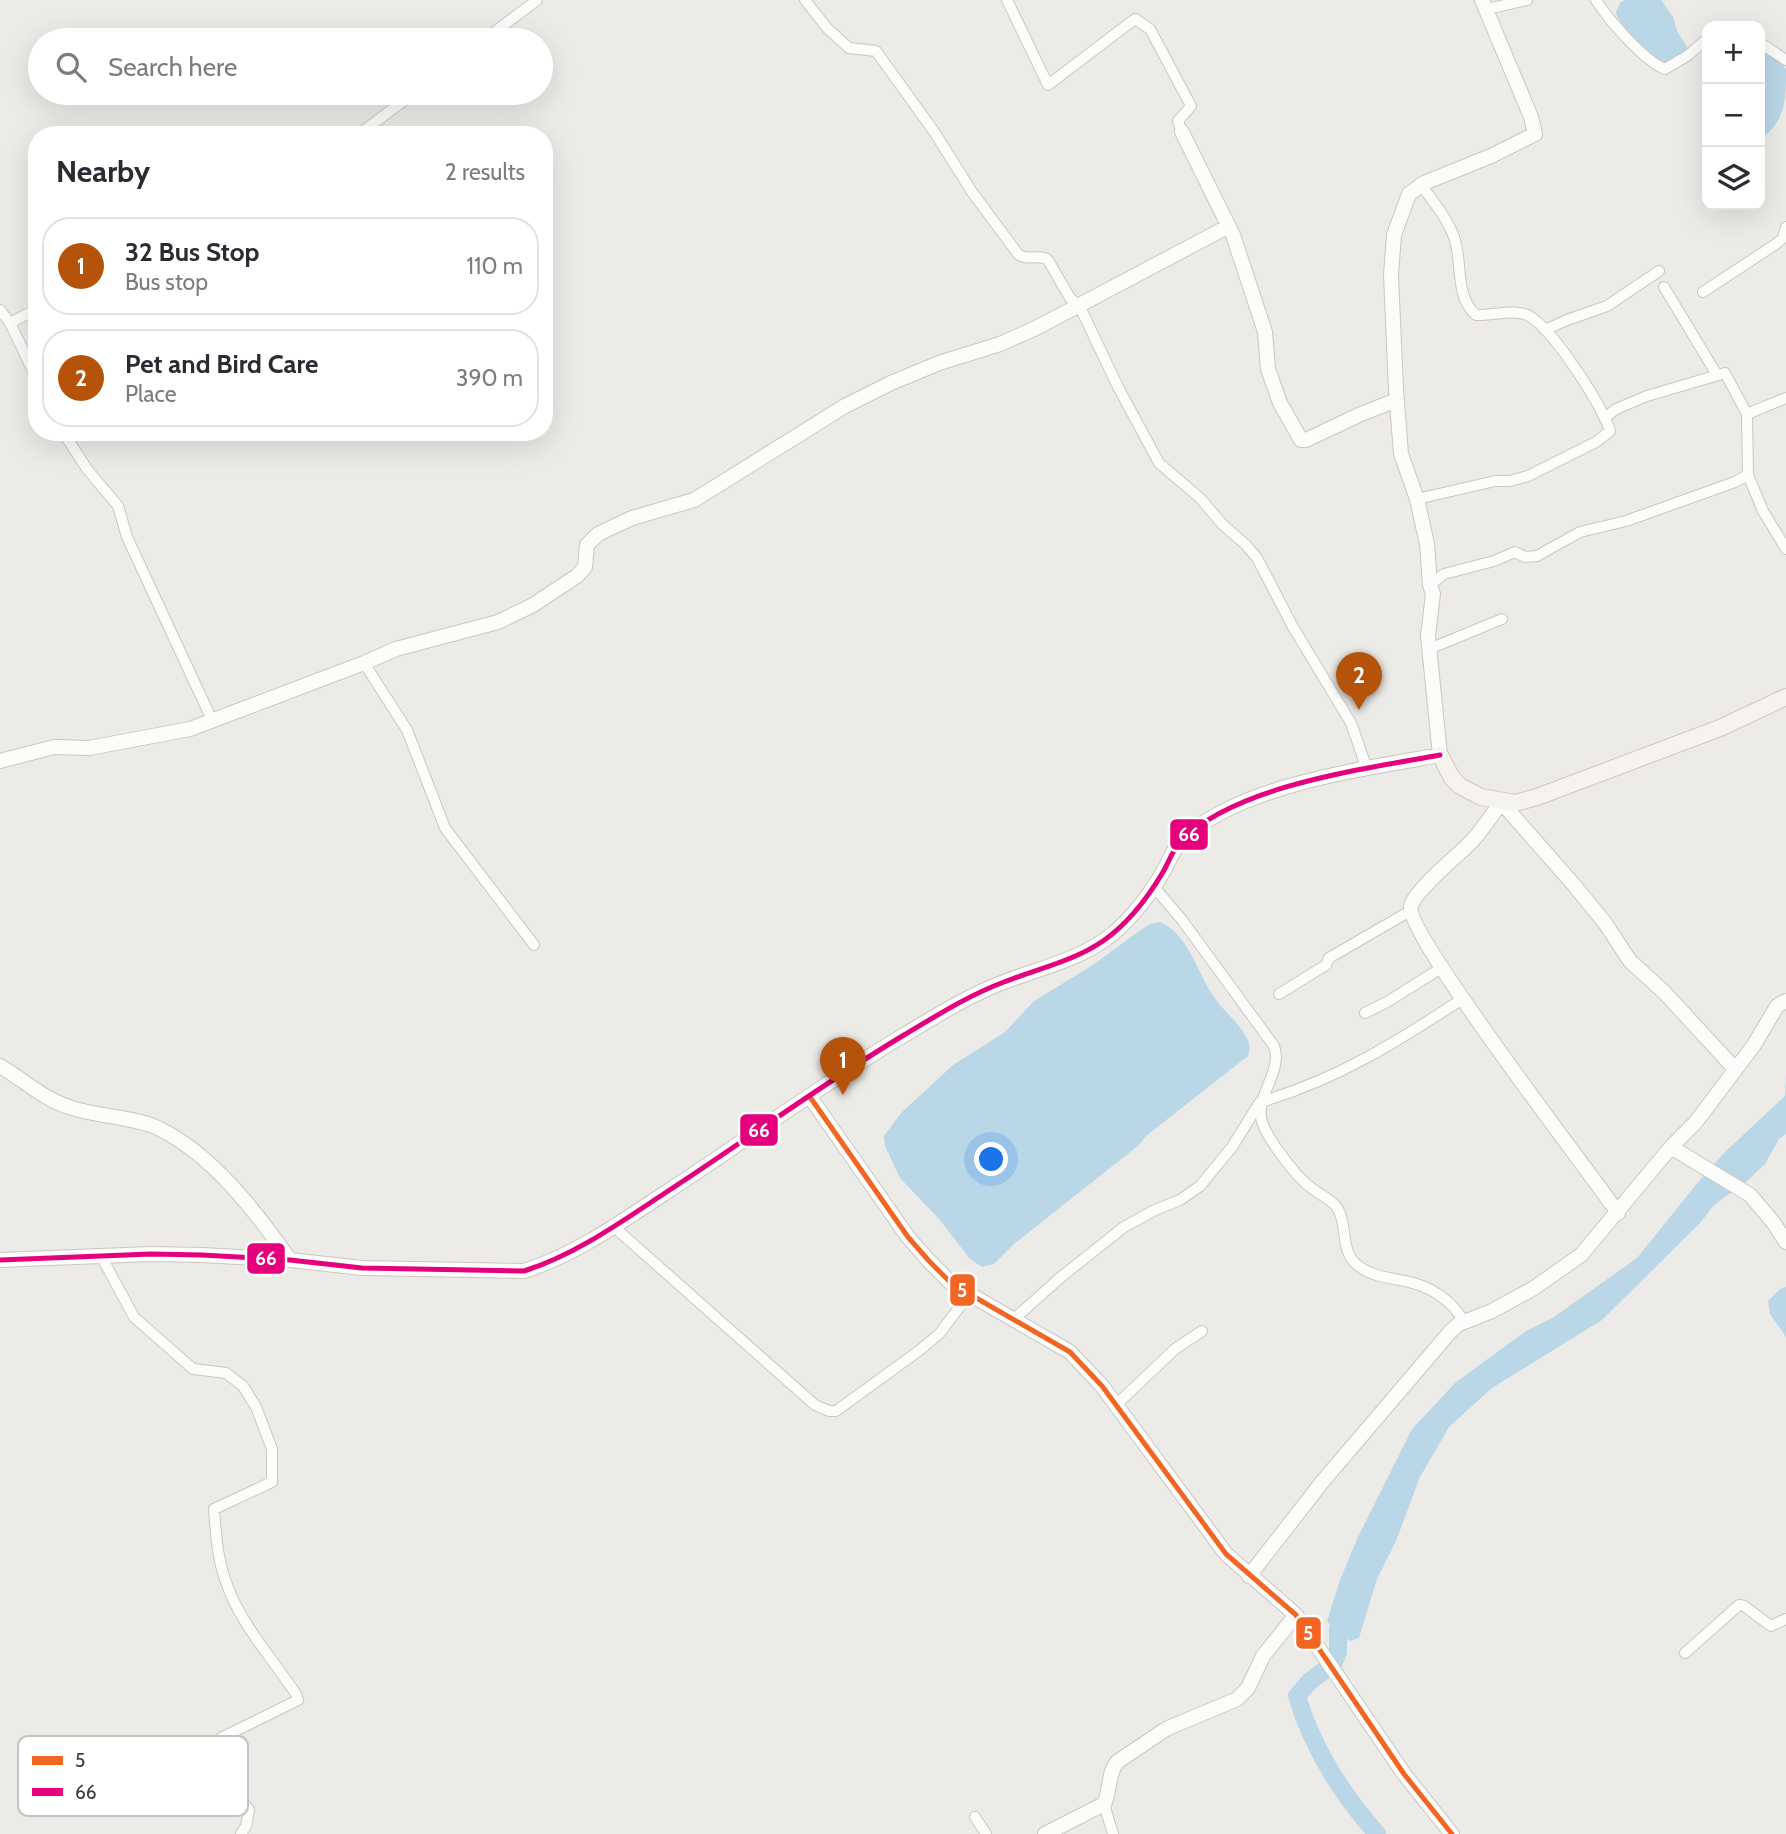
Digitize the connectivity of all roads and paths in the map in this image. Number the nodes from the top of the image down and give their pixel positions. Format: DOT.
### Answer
graph roads {
  1 [pos="537,0"];
  2 [pos="805,0"];
  3 [pos="1007,0"];
  4 [pos="1527,0"];
  5 [pos="1596,0"];
  6 [pos="1485,4"];
  7 [pos="500,28"];
  8 [pos="1702,44"];
  9 [pos="1765,46"];
  10 [pos="1786,61"];
  11 [pos="398,105"];
  12 [pos="370,126"];
  13 [pos="1181,130"];
  14 [pos="1421,185"];
  15 [pos="1228,226"];
  16 [pos="1786,227"];
  17 [pos="1659,271"];
  18 [pos="1664,287"];
  19 [pos="1703,292"];
  20 [pos="1080,307"];
  21 [pos="0,310"];
  22 [pos="28,314"];
  23 [pos="10,323"];
  24 [pos="1545,330"];
  25 [pos="28,360"];
  26 [pos="1717,375"];
  27 [pos="1786,398"];
  28 [pos="1396,400"];
  29 [pos="1747,414"];
  30 [pos="1605,418"];
  31 [pos="68,441"];
  32 [pos="1748,475"];
  33 [pos="1417,499"];
  34 [pos="1786,549"];
  35 [pos="1430,585"];
  36 [pos="1502,619"];
  37 [pos="1429,649"];
  38 [pos="364,663"];
  39 [pos="1786,696"];
  40 [pos="212,720"];
  41 [pos="1440,755"];
  42 [pos="0,761"];
  43 [pos="1367,769"];
  44 [pos="1501,802"];
  45 [pos="1154,887"];
  46 [pos="1410,911"];
  47 [pos="534,944"];
  48 [pos="1443,967"];
  49 [pos="1279,994"];
  50 [pos="1464,998"];
  51 [pos="1786,1001"];
  52 [pos="1365,1013"];
  53 [pos="0,1066"];
  54 [pos="1735,1069"];
  55 [pos="810,1097"];
  56 [pos="1260,1102"];
  57 [pos="1671,1147"];
  58 [pos="1618,1213"];
  59 [pos="614,1227"];
  60 [pos="1786,1242"];
  61 [pos="101,1256"];
  62 [pos="0,1260"];
  63 [pos="290,1260"];
  64 [pos="970,1293"];
  65 [pos="1013,1320"];
  66 [pos="1464,1322"];
  67 [pos="1202,1331"];
  68 [pos="1116,1405"];
  69 [pos="1249,1576"];
  70 [pos="1786,1619"];
  71 [pos="1300,1621"];
  72 [pos="1685,1653"];
  73 [pos="225,1736"];
  74 [pos="1104,1804"];
  75 [pos="248,1807"];
  76 [pos="975,1817"];
  77 [pos="241,1834"];
  78 [pos="986,1834"];
  79 [pos="1045,1834"];
  80 [pos="1113,1834"];
  81 [pos="1452,1834"];
  1 -- 7 [label="street"];
  2 -- 20 [label="street"];
  3 -- 13 [label="street"];
  4 -- 6 [label="street"];
  5 -- 8 [label="street"];
  6 -- 14 [label="street"];
  9 -- 10 [label="street"];
  11 -- 12 [label="street"];
  13 -- 15 [label="street"];
  14 -- 24 [label="street"];
  14 -- 28 [label="street"];
  15 -- 20 [label="street"];
  15 -- 28 [label="street"];
  16 -- 19 [label="street"];
  17 -- 24 [label="street"];
  18 -- 26 [label="street"];
  20 -- 38 [label="street"];
  20 -- 43 [label="street"];
  21 -- 23 [label="street"];
  22 -- 23 [label="street"];
  23 -- 25 [label="street"];
  24 -- 30 [label="street"];
  26 -- 29 [label="street"];
  26 -- 30 [label="street"];
  27 -- 29 [label="street"];
  28 -- 33 [label="street"];
  29 -- 32 [label="street"];
  30 -- 33 [label="street"];
  31 -- 40 [label="street"];
  32 -- 34 [label="street"];
  32 -- 35 [label="street"];
  33 -- 35 [label="street"];
  35 -- 37 [label="street"];
  36 -- 37 [label="street"];
  37 -- 41 [label="street"];
  38 -- 40 [label="street"];
  38 -- 47 [label="street"];
  39 -- 44 [label="main road"];
  40 -- 42 [label="street"];
  41 -- 43 [label="street"];
  41 -- 44 [label="main road"];
  43 -- 45 [label="street"];
  44 -- 46 [label="street"];
  44 -- 54 [label="street"];
  45 -- 55 [label="street"];
  45 -- 56 [label="street"];
  46 -- 48 [label="street"];
  46 -- 49 [label="street"];
  48 -- 50 [label="street"];
  48 -- 52 [label="street"];
  50 -- 56 [label="street"];
  50 -- 58 [label="street"];
  51 -- 54 [label="street"];
  53 -- 63 [label="street"];
  54 -- 57 [label="street"];
  55 -- 59 [label="street"];
  55 -- 64 [label="street"];
  56 -- 65 [label="street"];
  56 -- 66 [label="street"];
  57 -- 58 [label="street"];
  57 -- 60 [label="street"];
  58 -- 66 [label="street"];
  59 -- 63 [label="street"];
  59 -- 64 [label="street"];
  61 -- 62 [label="street"];
  61 -- 63 [label="street"];
  61 -- 73 [label="street"];
  64 -- 65 [label="street"];
  65 -- 68 [label="street"];
  66 -- 69 [label="street"];
  67 -- 68 [label="street"];
  68 -- 69 [label="street"];
  69 -- 71 [label="street"];
  70 -- 72 [label="street"];
  71 -- 74 [label="street"];
  71 -- 81 [label="street"];
  74 -- 79 [label="street"];
  74 -- 80 [label="street"];
  75 -- 77 [label="street"];
  76 -- 78 [label="street"];
}
